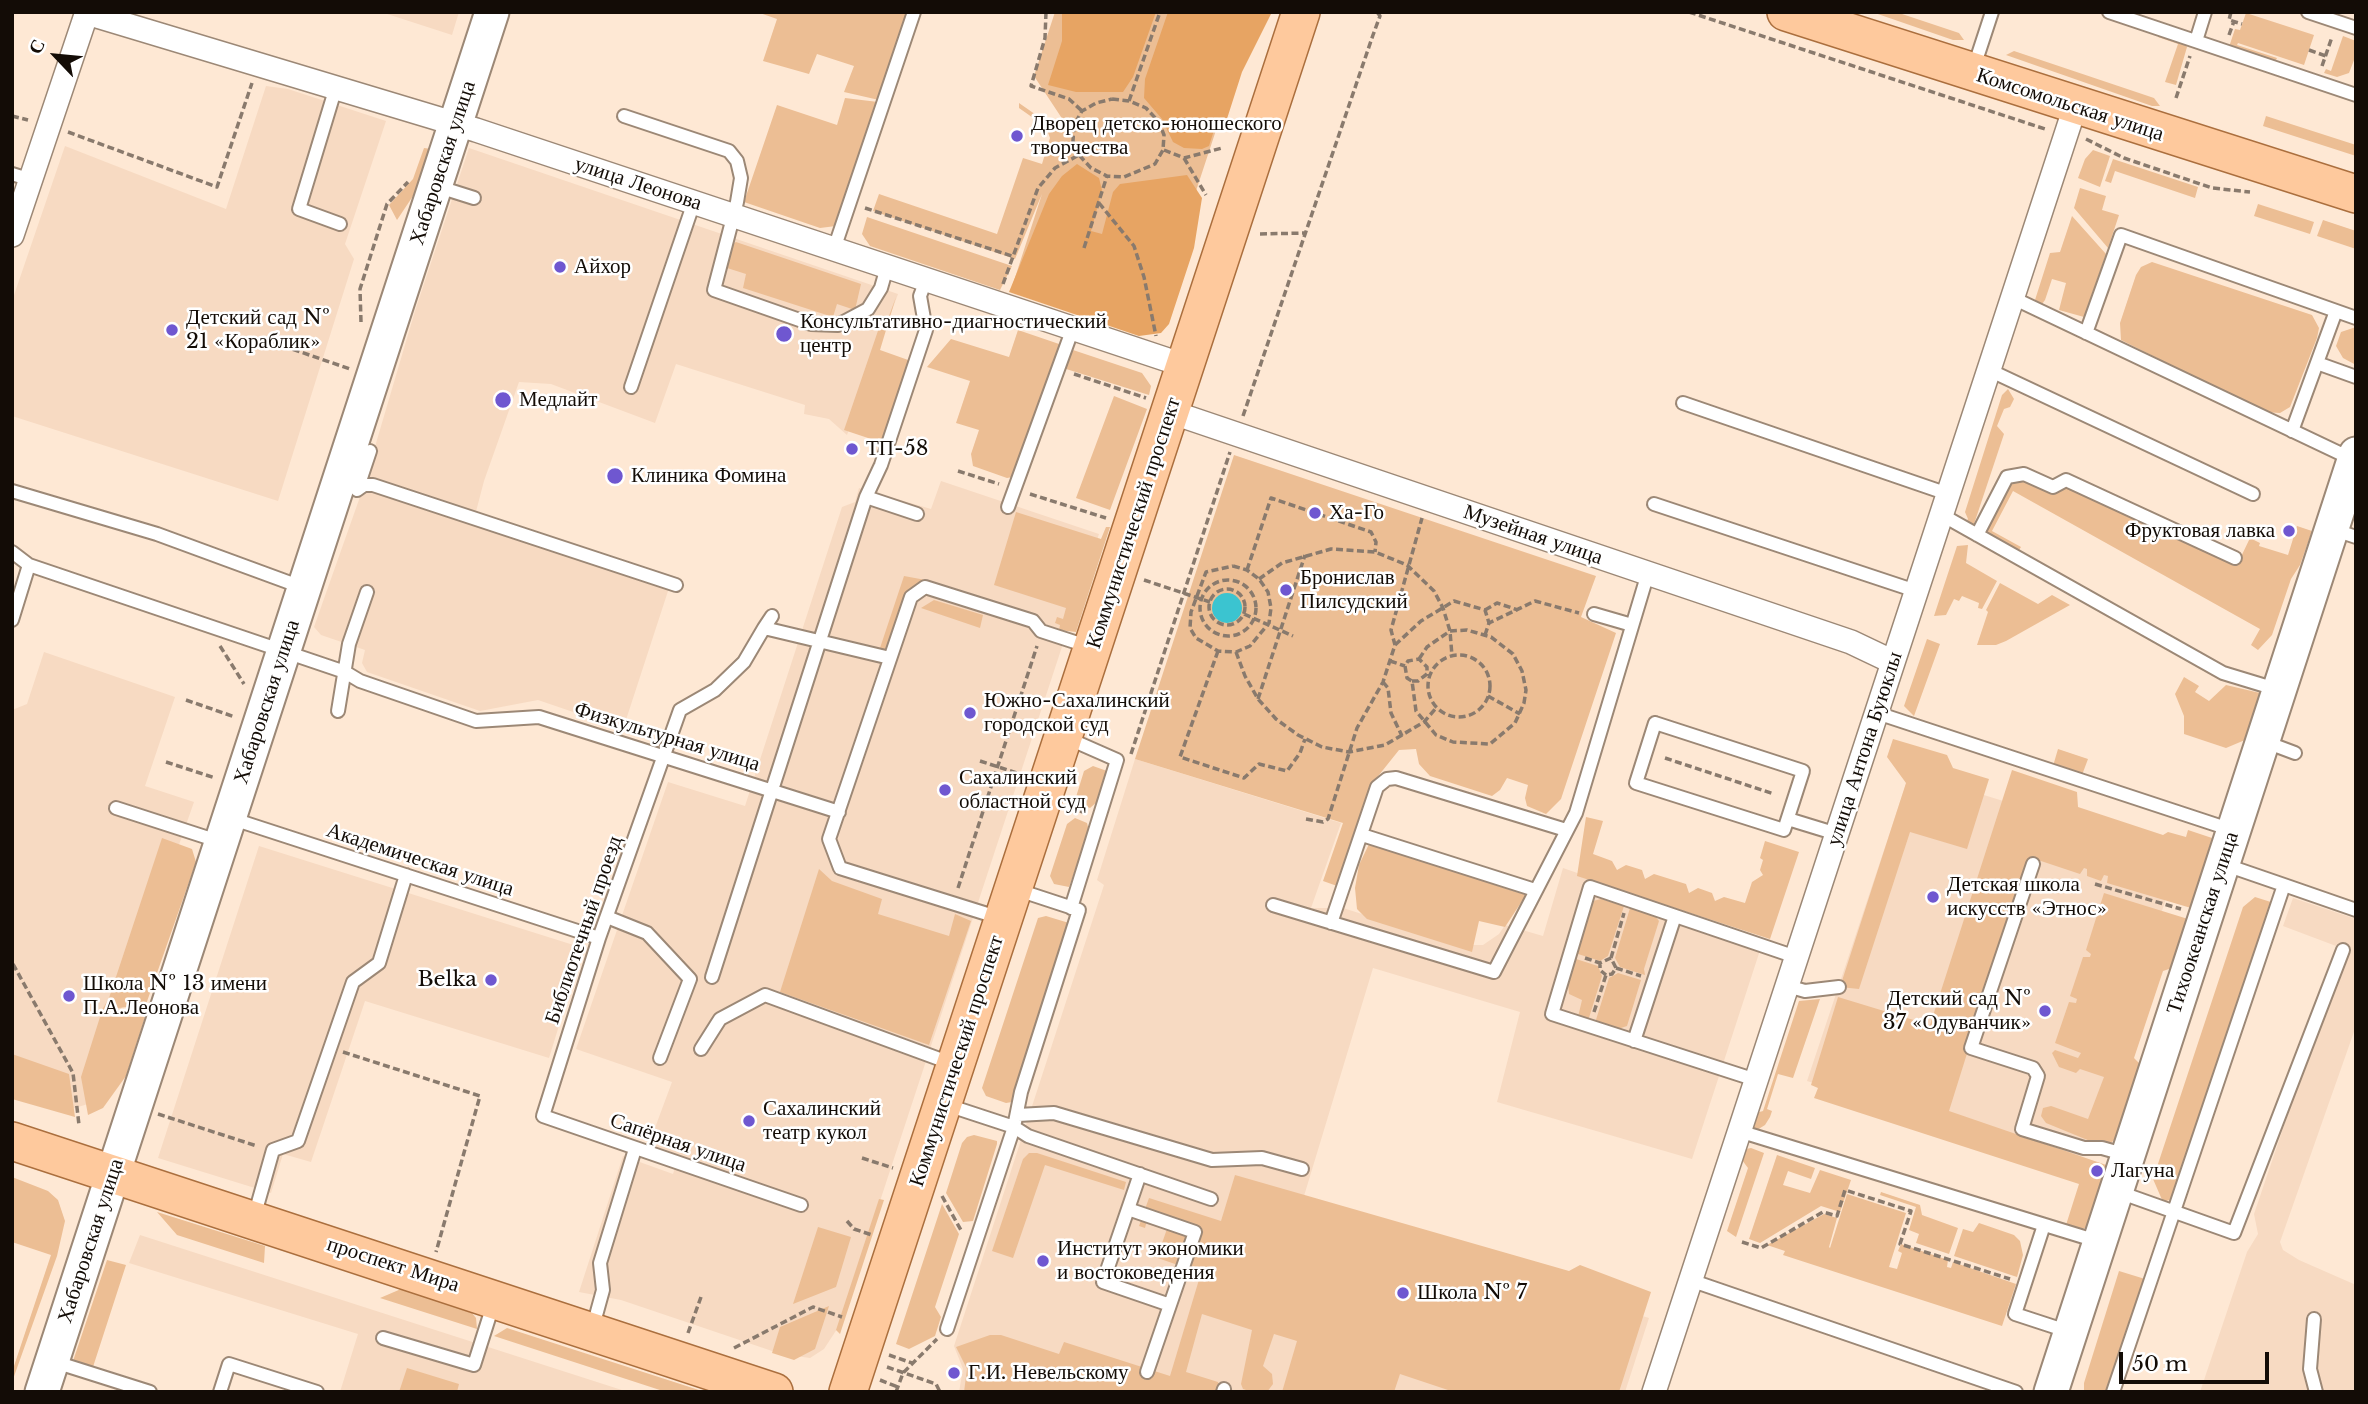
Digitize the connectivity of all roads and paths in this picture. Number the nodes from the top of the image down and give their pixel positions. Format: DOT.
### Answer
graph roads {
  1 [pos="87,12"];
  2 [pos="492,12"];
  3 [pos="914,12"];
  4 [pos="1046,12"];
  5 [pos="1160,12"];
  6 [pos="1301,12"];
  7 [pos="1689,12"];
  8 [pos="1786,12"];
  9 [pos="1993,12"];
  10 [pos="2109,12"];
  11 [pos="2206,12"];
  12 [pos="2231,12"];
  13 [pos="2308,12"];
  14 [pos="1379,14"];
  15 [pos="2337,22"];
  16 [pos="2242,24"];
  17 [pos="2356,28"];
  18 [pos="2196,41"];
  19 [pos="2309,50"];
  20 [pos="2326,56"];
  21 [pos="258,64"];
  22 [pos="1972,74"];
  23 [pos="2317,82"];
  24 [pos="336,87"];
  25 [pos="2356,94"];
  26 [pos="2176,98"];
  27 [pos="1129,101"];
  28 [pos="1082,111"];
  29 [pos="12,116"];
  30 [pos="624,117"];
  31 [pos="39,123"];
  32 [pos="2081,123"];
  33 [pos="456,124"];
  34 [pos="1051,125"];
  35 [pos="2039,127"];
  36 [pos="1074,130"];
  37 [pos="1222,148"];
  38 [pos="1163,150"];
  39 [pos="1079,155"];
  40 [pos="1184,158"];
  41 [pos="1107,176"];
  42 [pos="22,177"];
  43 [pos="436,186"];
  44 [pos="2254,192"];
  45 [pos="2356,194"];
  46 [pos="1206,195"];
  47 [pos="474,198"];
  48 [pos="694,202"];
  49 [pos="1098,203"];
  50 [pos="850,204"];
  51 [pos="734,216"];
  52 [pos="340,224"];
  53 [pos="1305,233"];
  54 [pos="1260,234"];
  55 [pos="12,235"];
  56 [pos="1084,248"];
  57 [pos="834,249"];
  58 [pos="1012,256"];
  59 [pos="887,267"];
  60 [pos="926,280"];
  61 [pos="1000,292"];
  62 [pos="2012,298"];
  63 [pos="2336,311"];
  64 [pos="2356,317"];
  65 [pos="1073,328"];
  66 [pos="2086,333"];
  67 [pos="263,339"];
  68 [pos="1156,340"];
  69 [pos="2316,363"];
  70 [pos="1186,366"];
  71 [pos="352,369"];
  72 [pos="1058,369"];
  73 [pos="1989,370"];
  74 [pos="2356,377"];
  75 [pos="631,387"];
  76 [pos="1683,403"];
  77 [pos="1161,406"];
  78 [pos="1242,416"];
  79 [pos="2292,431"];
  80 [pos="1231,449"];
  81 [pos="2355,457"];
  82 [pos="359,461"];
  83 [pos="958,471"];
  84 [pos="1014,489"];
  85 [pos="12,491"];
  86 [pos="2253,495"];
  87 [pos="866,497"];
  88 [pos="1654,504"];
  89 [pos="1945,505"];
  90 [pos="1008,507"];
  91 [pos="917,514"];
  92 [pos="1422,518"];
  93 [pos="1111,520"];
  94 [pos="2343,533"];
  95 [pos="1977,535"];
  96 [pos="12,552"];
  97 [pos="1375,552"];
  98 [pos="1305,554"];
  99 [pos="2235,558"];
  100 [pos="29,565"];
  101 [pos="1408,565"];
  102 [pos="1247,570"];
  103 [pos="1648,573"];
  104 [pos="1259,579"];
  105 [pos="1144,580"];
  106 [pos="1236,582"];
  107 [pos="676,585"];
  108 [pos="304,588"];
  109 [pos="1233,590"];
  110 [pos="1916,591"];
  111 [pos="367,592"];
  112 [pos="1184,593"];
  113 [pos="1195,597"];
  114 [pos="1201,599"];
  115 [pos="1210,602"];
  116 [pos="1443,608"];
  117 [pos="1485,610"];
  118 [pos="1518,610"];
  119 [pos="1244,614"];
  120 [pos="1594,614"];
  121 [pos="772,616"];
  122 [pos="1254,617"];
  123 [pos="12,620"];
  124 [pos="1269,623"];
  125 [pos="1489,623"];
  126 [pos="207,625"];
  127 [pos="1222,625"];
  128 [pos="1632,625"];
  129 [pos="764,628"];
  130 [pos="1281,629"];
  131 [pos="1041,631"];
  132 [pos="1450,631"];
  133 [pos="1219,635"];
  134 [pos="1485,635"];
  135 [pos="1293,636"];
  136 [pos="820,639"];
  137 [pos="1395,645"];
  138 [pos="1093,648"];
  139 [pos="284,651"];
  140 [pos="1218,651"];
  141 [pos="1236,652"];
  142 [pos="1452,656"];
  143 [pos="890,658"];
  144 [pos="1419,659"];
  145 [pos="1390,661"];
  146 [pos="1893,663"];
  147 [pos="1405,666"];
  148 [pos="345,671"];
  149 [pos="1429,674"];
  150 [pos="1412,681"];
  151 [pos="1383,682"];
  152 [pos="247,689"];
  153 [pos="2279,690"];
  154 [pos="1488,696"];
  155 [pos="1258,699"];
  156 [pos="186,700"];
  157 [pos="1437,707"];
  158 [pos="338,711"];
  159 [pos="1877,713"];
  160 [pos="1520,715"];
  161 [pos="237,718"];
  162 [pos="1424,722"];
  163 [pos="1402,736"];
  164 [pos="1064,737"];
  165 [pos="1305,739"];
  166 [pos="2262,741"];
  167 [pos="1349,752"];
  168 [pos="2295,753"];
  169 [pos="664,757"];
  170 [pos="1665,758"];
  171 [pos="981,761"];
  172 [pos="166,762"];
  173 [pos="1128,763"];
  174 [pos="998,766"];
  175 [pos="1028,776"];
  176 [pos="217,779"];
  177 [pos="771,791"];
  178 [pos="1774,794"];
  179 [pos="116,808"];
  180 [pos="839,812"];
  181 [pos="1306,819"];
  182 [pos="1788,819"];
  183 [pos="225,830"];
  184 [pos="1566,830"];
  185 [pos="2233,830"];
  186 [pos="1837,834"];
  187 [pos="1362,835"];
  188 [pos="2034,864"];
  189 [pos="2222,864"];
  190 [pos="406,875"];
  191 [pos="2095,884"];
  192 [pos="2284,885"];
  193 [pos="1535,890"];
  194 [pos="1629,900"];
  195 [pos="953,903"];
  196 [pos="1009,904"];
  197 [pos="1273,905"];
  198 [pos="1071,908"];
  199 [pos="2183,910"];
  200 [pos="2356,910"];
  201 [pos="1675,916"];
  202 [pos="607,917"];
  203 [pos="1331,923"];
  204 [pos="599,938"];
  205 [pos="2343,950"];
  206 [pos="1796,957"];
  207 [pos="1611,958"];
  208 [pos="12,966"];
  209 [pos="1616,968"];
  210 [pos="1606,975"];
  211 [pos="712,977"];
  212 [pos="1654,981"];
  213 [pos="1787,986"];
  214 [pos="1839,987"];
  215 [pos="1590,1027"];
  216 [pos="1634,1041"];
  217 [pos="330,1048"];
  218 [pos="701,1049"];
  219 [pos="660,1058"];
  220 [pos="956,1065"];
  221 [pos="1756,1080"];
  222 [pos="943,1103"];
  223 [pos="157,1113"];
  224 [pos="543,1116"];
  225 [pos="1016,1121"];
  226 [pos="79,1125"];
  227 [pos="1740,1131"];
  228 [pos="12,1141"];
  229 [pos="635,1149"];
  230 [pos="273,1150"];
  231 [pos="2127,1156"];
  232 [pos="862,1158"];
  233 [pos="898,1170"];
  234 [pos="1302,1170"];
  235 [pos="113,1174"];
  236 [pos="1140,1174"];
  237 [pos="2116,1190"];
  238 [pos="939,1191"];
  239 [pos="1211,1199"];
  240 [pos="801,1205"];
  241 [pos="1128,1209"];
  242 [pos="2174,1211"];
  243 [pos="253,1219"];
  244 [pos="847,1221"];
  245 [pos="2044,1225"];
  246 [pos="876,1236"];
  247 [pos="1742,1242"];
  248 [pos="2099,1242"];
  249 [pos="973,1251"];
  250 [pos="436,1252"];
  251 [pos="1690,1280"];
  252 [pos="2025,1284"];
  253 [pos="701,1297"];
  254 [pos="495,1298"];
  255 [pos="1170,1305"];
  256 [pos="848,1318"];
  257 [pos="2314,1319"];
  258 [pos="947,1329"];
  259 [pos="592,1330"];
  260 [pos="2070,1332"];
  261 [pos="688,1333"];
  262 [pos="383,1338"];
  263 [pos="734,1348"];
  264 [pos="881,1365"];
  265 [pos="1147,1372"];
  266 [pos="903,1373"];
  267 [pos="47,1376"];
  268 [pos="150,1392"];
  269 [pos="220,1392"];
  270 [pos="317,1392"];
  271 [pos="774,1392"];
  272 [pos="848,1392"];
  273 [pos="896,1392"];
  274 [pos="940,1392"];
  275 [pos="1654,1392"];
  276 [pos="2016,1392"];
  277 [pos="2051,1392"];
  278 [pos="2113,1392"];
  279 [pos="2316,1392"];
  1 -- 21 [label="street, улица Леонова"];
  1 -- 31 [label="street"];
  2 -- 33 [label="street, Хабаровская улица"];
  3 -- 50 [label="lane"];
  4 -- 28 [label="path"];
  5 -- 27 [label="path"];
  6 -- 70 [label="main road, Коммунистический проспект"];
  7 -- 35 [label="path"];
  8 -- 22 [label="main road, Комсомольская улица"];
  9 -- 22 [label="lane"];
  10 -- 18 [label="lane"];
  11 -- 18 [label="lane"];
  12 -- 16 [label="path"];
  13 -- 15 [label="lane"];
  14 -- 53 [label="path"];
  15 -- 17 [label="lane"];
  15 -- 20 [label="path"];
  18 -- 23 [label="lane"];
  18 -- 26 [label="path"];
  19 -- 20 [label="path"];
  20 -- 23 [label="path"];
  21 -- 24 [label="street, улица Леонова"];
  21 -- 31 [label="path"];
  22 -- 32 [label="main road, Комсомольская улица"];
  23 -- 25 [label="lane"];
  24 -- 33 [label="street, улица Леонова"];
  24 -- 52 [label="lane"];
  27 -- 28 [label="path"];
  27 -- 38 [label="path"];
  28 -- 36 [label="path"];
  29 -- 31 [label="path"];
  30 -- 51 [label="lane"];
  31 -- 42 [label="street"];
  32 -- 44 [label="path"];
  32 -- 45 [label="main road, Комсомольская улица"];
  32 -- 62 [label="street, улица Антона Буюклы"];
  33 -- 43 [label="street, Хабаровская улица"];
  33 -- 48 [label="street, улица Леонова"];
  34 -- 36 [label="path"];
  36 -- 39 [label="path"];
  37 -- 40 [label="path"];
  38 -- 40 [label="path"];
  38 -- 41 [label="path"];
  39 -- 41 [label="path"];
  39 -- 58 [label="path"];
  40 -- 46 [label="path"];
  41 -- 49 [label="path"];
  42 -- 55 [label="street"];
  43 -- 47 [label="lane"];
  43 -- 82 [label="street, Хабаровская улица"];
  48 -- 51 [label="street, улица Леонова"];
  48 -- 75 [label="lane"];
  49 -- 56 [label="path"];
  49 -- 68 [label="path"];
  50 -- 57 [label="lane"];
  50 -- 58 [label="path"];
  51 -- 57 [label="street, улица Леонова"];
  51 -- 59 [label="lane"];
  53 -- 54 [label="path"];
  53 -- 78 [label="path"];
  57 -- 59 [label="street, улица Леонова"];
  58 -- 61 [label="path"];
  59 -- 60 [label="street, улица Леонова"];
  60 -- 65 [label="street, улица Леонова"];
  60 -- 87 [label="lane"];
  62 -- 66 [label="lane"];
  62 -- 73 [label="street, улица Антона Буюклы"];
  63 -- 64 [label="lane"];
  63 -- 66 [label="lane"];
  63 -- 69 [label="lane"];
  65 -- 70 [label="street, улица Леонова"];
  65 -- 72 [label="lane"];
  66 -- 79 [label="lane"];
  67 -- 71 [label="path"];
  69 -- 74 [label="lane"];
  69 -- 79 [label="lane"];
  70 -- 77 [label="main road, Коммунистический проспект"];
  72 -- 77 [label="path"];
  72 -- 84 [label="lane"];
  73 -- 86 [label="lane"];
  73 -- 89 [label="street, улица Антона Буюклы"];
  76 -- 89 [label="lane"];
  77 -- 103 [label="street, Музейная улица"];
  77 -- 138 [label="main road, Коммунистический проспект"];
  79 -- 81 [label="lane"];
  80 -- 112 [label="path"];
  81 -- 94 [label="street, Тихоокеанская улица"];
  82 -- 107 [label="lane"];
  82 -- 108 [label="street, Хабаровская улица"];
  83 -- 84 [label="path"];
  84 -- 90 [label="lane"];
  84 -- 93 [label="path"];
  85 -- 108 [label="lane"];
  87 -- 91 [label="lane"];
  87 -- 136 [label="lane"];
  88 -- 110 [label="lane"];
  89 -- 95 [label="lane"];
  89 -- 110 [label="street, улица Антона Буюклы"];
  92 -- 101 [label="path"];
  94 -- 153 [label="street, Тихоокеанская улица"];
  95 -- 99 [label="lane"];
  95 -- 153 [label="lane"];
  96 -- 100 [label="lane, Физкультурная улица"];
  97 -- 98 [label="path"];
  97 -- 101 [label="path"];
  97 -- 102 [label="path"];
  98 -- 104 [label="path"];
  98 -- 130 [label="path"];
  100 -- 123 [label="lane"];
  100 -- 126 [label="lane, Физкультурная улица"];
  101 -- 116 [label="path"];
  101 -- 137 [label="path"];
  102 -- 104 [label="path"];
  102 -- 113 [label="path"];
  103 -- 128 [label="lane"];
  103 -- 146 [label="street, Музейная улица"];
  104 -- 124 [label="path"];
  105 -- 112 [label="path"];
  106 -- 109 [label="path"];
  106 -- 114 [label="path"];
  106 -- 122 [label="path"];
  108 -- 139 [label="street, Хабаровская улица"];
  109 -- 115 [label="path"];
  109 -- 119 [label="path"];
  110 -- 146 [label="street, улица Антона Буюклы"];
  111 -- 148 [label="lane"];
  112 -- 113 [label="path"];
  112 -- 173 [label="path"];
  113 -- 114 [label="path"];
  113 -- 140 [label="path"];
  114 -- 115 [label="path"];
  114 -- 133 [label="path"];
  115 -- 127 [label="path"];
  116 -- 117 [label="path"];
  116 -- 132 [label="path"];
  116 -- 137 [label="path"];
  117 -- 118 [label="path"];
  117 -- 125 [label="path"];
  118 -- 120 [label="path"];
  118 -- 125 [label="path"];
  119 -- 122 [label="path"];
  119 -- 127 [label="path"];
  120 -- 128 [label="lane"];
  121 -- 129 [label="lane, Библиотечный проезд"];
  122 -- 124 [label="path"];
  122 -- 133 [label="path"];
  124 -- 130 [label="path"];
  124 -- 141 [label="path"];
  125 -- 134 [label="path"];
  126 -- 139 [label="lane, Физкультурная улица"];
  126 -- 152 [label="path"];
  127 -- 133 [label="path"];
  128 -- 184 [label="lane"];
  129 -- 136 [label="lane"];
  129 -- 169 [label="lane, Библиотечный проезд"];
  130 -- 135 [label="path"];
  130 -- 155 [label="path"];
  131 -- 138 [label="lane"];
  131 -- 143 [label="lane"];
  131 -- 174 [label="path"];
  132 -- 134 [label="path"];
  132 -- 142 [label="path"];
  132 -- 144 [label="path"];
  134 -- 160 [label="path"];
  136 -- 143 [label="lane"];
  136 -- 177 [label="lane"];
  137 -- 145 [label="path"];
  138 -- 164 [label="main road, Коммунистический проспект"];
  139 -- 148 [label="lane, Физкультурная улица"];
  139 -- 183 [label="street, Хабаровская улица"];
  140 -- 141 [label="path"];
  140 -- 165 [label="path"];
  141 -- 155 [label="path"];
  142 -- 149 [label="path"];
  142 -- 154 [label="path"];
  143 -- 180 [label="lane"];
  144 -- 147 [label="path"];
  144 -- 149 [label="path"];
  145 -- 147 [label="path"];
  145 -- 151 [label="path"];
  146 -- 159 [label="street, улица Антона Буюклы"];
  147 -- 150 [label="path"];
  148 -- 158 [label="lane"];
  148 -- 169 [label="lane, Физкультурная улица"];
  149 -- 150 [label="path"];
  149 -- 157 [label="path"];
  150 -- 162 [label="path"];
  151 -- 163 [label="path"];
  151 -- 167 [label="path"];
  153 -- 166 [label="street, Тихоокеанская улица"];
  154 -- 157 [label="path"];
  154 -- 160 [label="path"];
  155 -- 165 [label="path"];
  156 -- 161 [label="path"];
  157 -- 162 [label="path"];
  159 -- 185 [label="lane"];
  159 -- 186 [label="street, улица Антона Буюклы"];
  160 -- 162 [label="path"];
  162 -- 163 [label="path"];
  163 -- 167 [label="path"];
  164 -- 196 [label="main road, Коммунистический проспект"];
  164 -- 198 [label="lane"];
  165 -- 167 [label="path"];
  166 -- 168 [label="lane"];
  166 -- 185 [label="street, Тихоокеанская улица"];
  167 -- 181 [label="path"];
  169 -- 177 [label="lane, Физкультурная улица"];
  169 -- 202 [label="lane, Библиотечный проезд"];
  170 -- 178 [label="path"];
  171 -- 174 [label="path"];
  172 -- 176 [label="path"];
  174 -- 175 [label="path"];
  174 -- 195 [label="path"];
  177 -- 180 [label="lane, Физкультурная улица"];
  177 -- 211 [label="lane"];
  179 -- 183 [label="lane, Академическая улица"];
  180 -- 195 [label="lane"];
  182 -- 182 [label="lane"];
  182 -- 186 [label="lane"];
  183 -- 190 [label="lane, Академическая улица"];
  183 -- 235 [label="street, Хабаровская улица"];
  184 -- 187 [label="lane"];
  184 -- 193 [label="lane"];
  185 -- 189 [label="street, Тихоокеанская улица"];
  186 -- 206 [label="street, улица Антона Буюклы"];
  187 -- 193 [label="lane"];
  187 -- 203 [label="lane"];
  188 -- 231 [label="lane"];
  189 -- 192 [label="lane"];
  189 -- 231 [label="street, Тихоокеанская улица"];
  190 -- 204 [label="lane, Академическая улица"];
  190 -- 217 [label="lane"];
  191 -- 199 [label="path"];
  192 -- 200 [label="lane"];
  192 -- 242 [label="lane"];
  193 -- 203 [label="lane"];
  194 -- 201 [label="lane"];
  194 -- 207 [label="path"];
  194 -- 215 [label="lane"];
  195 -- 196 [label="lane"];
  196 -- 198 [label="lane"];
  196 -- 220 [label="main road, Коммунистический проспект"];
  197 -- 203 [label="lane"];
  198 -- 225 [label="lane"];
  201 -- 206 [label="lane"];
  201 -- 212 [label="lane"];
  202 -- 204 [label="lane, Библиотечный проезд"];
  202 -- 219 [label="lane"];
  204 -- 224 [label="lane, Библиотечный проезд"];
  205 -- 242 [label="lane"];
  206 -- 213 [label="street, улица Антона Буюклы"];
  207 -- 209 [label="path"];
  207 -- 210 [label="path"];
  208 -- 226 [label="path"];
  209 -- 210 [label="path"];
  209 -- 212 [label="path"];
  210 -- 215 [label="path"];
  212 -- 216 [label="lane"];
  213 -- 214 [label="lane"];
  213 -- 221 [label="street, улица Антона Буюклы"];
  215 -- 216 [label="lane"];
  216 -- 221 [label="lane"];
  217 -- 230 [label="lane"];
  217 -- 250 [label="path"];
  218 -- 220 [label="lane"];
  220 -- 222 [label="main road, Коммунистический проспект"];
  221 -- 227 [label="street, улица Антона Буюклы"];
  222 -- 225 [label="lane"];
  222 -- 272 [label="main road, Коммунистический проспект"];
  223 -- 230 [label="path"];
  224 -- 229 [label="lane, Сапёрная улица"];
  225 -- 234 [label="lane"];
  225 -- 236 [label="lane"];
  225 -- 249 [label="lane"];
  227 -- 245 [label="lane"];
  227 -- 251 [label="street, улица Антона Буюклы"];
  228 -- 235 [label="main road, проспект Мира"];
  229 -- 240 [label="lane, Сапёрная улица"];
  229 -- 259 [label="lane"];
  230 -- 243 [label="lane"];
  231 -- 237 [label="street, Тихоокеанская улица"];
  232 -- 233 [label="path"];
  235 -- 243 [label="main road, проспект Мира"];
  235 -- 267 [label="street, Хабаровская улица"];
  236 -- 239 [label="lane"];
  236 -- 241 [label="lane"];
  237 -- 242 [label="lane"];
  237 -- 248 [label="street, Тихоокеанская улица"];
  238 -- 249 [label="path"];
  241 -- 255 [label="lane"];
  241 -- 255 [label="lane"];
  242 -- 278 [label="lane"];
  243 -- 254 [label="main road, проспект Мира"];
  244 -- 246 [label="path"];
  245 -- 248 [label="lane"];
  245 -- 252 [label="lane"];
  247 -- 252 [label="path"];
  248 -- 260 [label="street, Тихоокеанская улица"];
  249 -- 258 [label="lane"];
  251 -- 275 [label="street, улица Антона Буюклы"];
  251 -- 276 [label="lane"];
  252 -- 260 [label="lane"];
  253 -- 261 [label="path"];
  254 -- 259 [label="main road, проспект Мира"];
  254 -- 262 [label="lane"];
  255 -- 265 [label="lane"];
  256 -- 263 [label="path"];
  257 -- 279 [label="lane"];
  258 -- 266 [label="path"];
  259 -- 271 [label="main road, проспект Мира"];
  260 -- 277 [label="street, Тихоокеанская улица"];
  264 -- 266 [label="path"];
  266 -- 273 [label="path"];
  266 -- 274 [label="path"];
  267 -- 268 [label="lane"];
  269 -- 270 [label="lane"];
}
